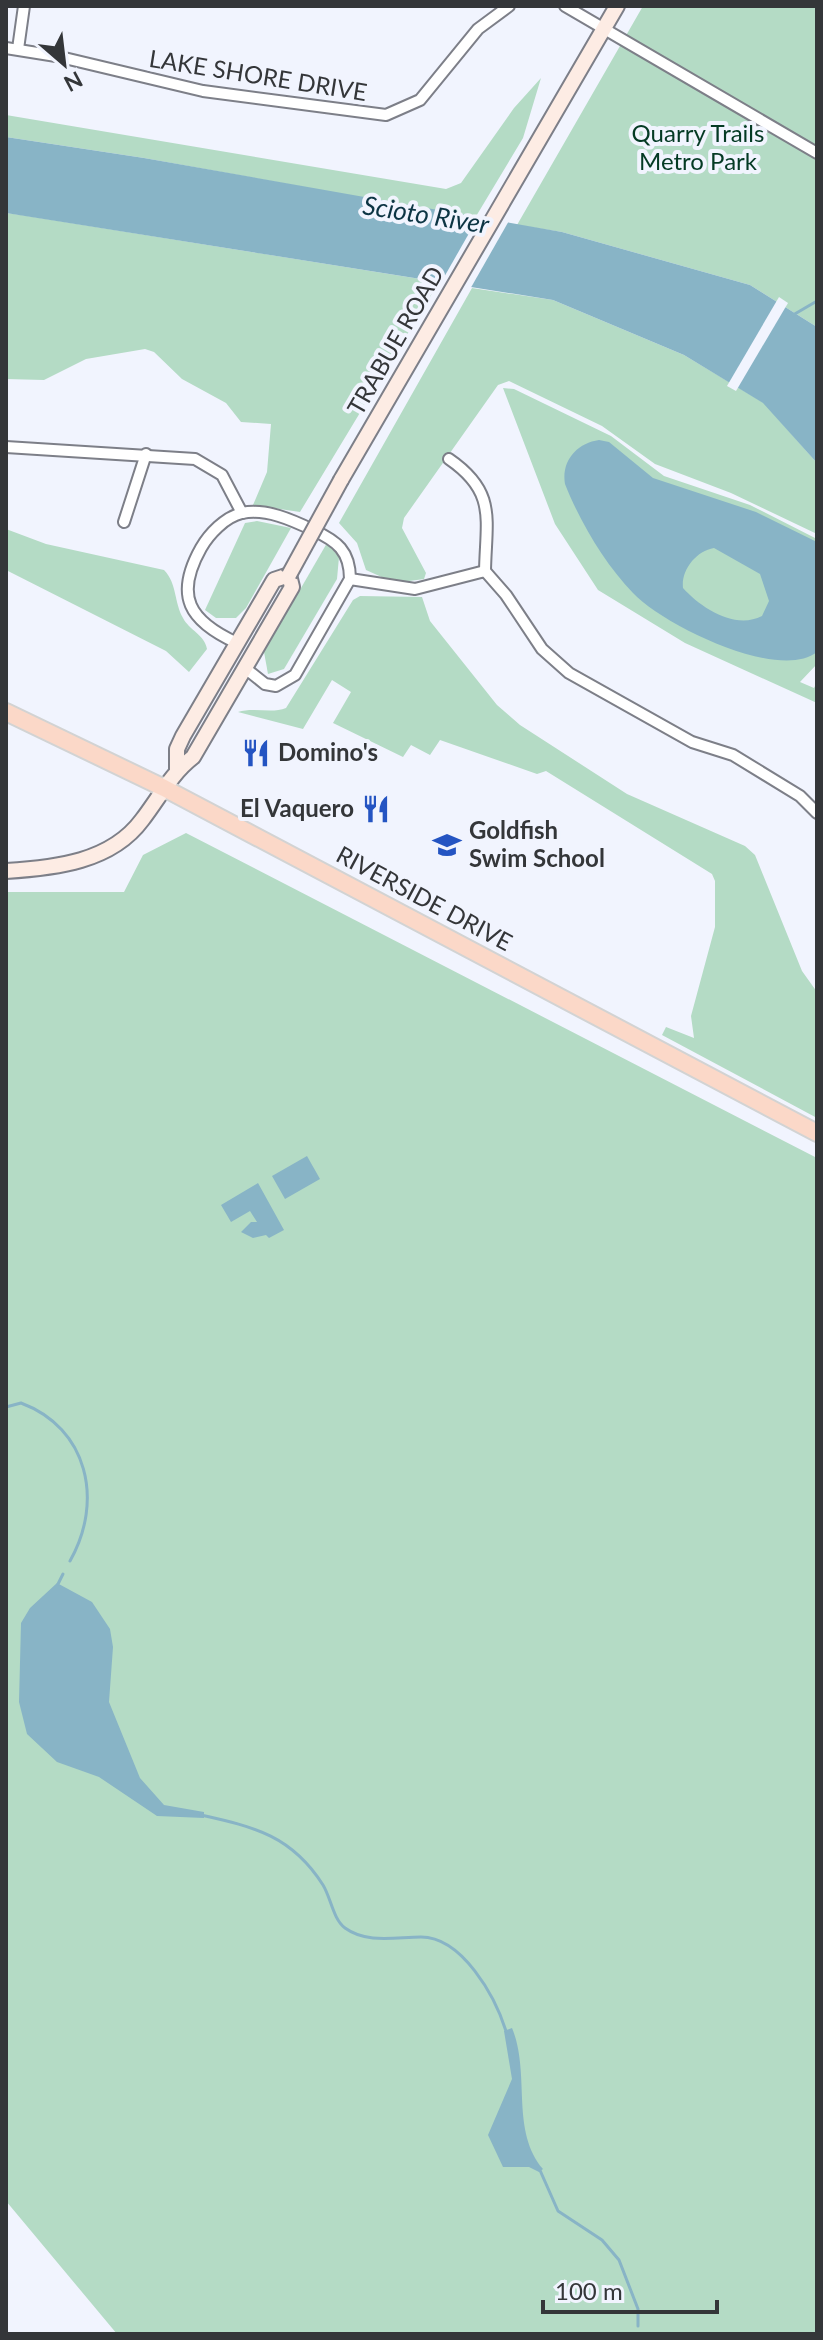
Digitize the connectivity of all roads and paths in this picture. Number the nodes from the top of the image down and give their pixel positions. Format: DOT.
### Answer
graph roads {
  1 [pos="24,6"];
  2 [pos="509,6"];
  3 [pos="565,6"];
  4 [pos="617,6"];
  5 [pos="603,27"];
  6 [pos="12,48"];
  7 [pos="817,153"];
  8 [pos="6,447"];
  9 [pos="146,454"];
  10 [pos="449,459"];
  11 [pos="242,513"];
  12 [pos="124,522"];
  13 [pos="485,571"];
  14 [pos="289,575"];
  15 [pos="350,579"];
  16 [pos="237,643"];
  17 [pos="245,668"];
  18 [pos="6,712"];
  19 [pos="177,770"];
  20 [pos="164,788"];
  21 [pos="817,813"];
  22 [pos="6,871"];
  23 [pos="817,1133"];
  1 -- 6 [label="street"];
  2 -- 6 [label="street, LAKE SHORE DRIVE"];
  3 -- 5 [label="street"];
  4 -- 5 [label="main road, TRABUE ROAD"];
  5 -- 7 [label="street"];
  5 -- 14 [label="main road, TRABUE ROAD, bridge"];
  8 -- 9 [label="street"];
  9 -- 11 [label="street"];
  9 -- 12 [label="street"];
  10 -- 13 [label="street"];
  11 -- 15 [label="street"];
  11 -- 16 [label="street"];
  13 -- 15 [label="street"];
  13 -- 21 [label="street"];
  14 -- 16 [label="main road, TRABUE ROAD"];
  14 -- 17 [label="main road, TRABUE ROAD"];
  15 -- 17 [label="street"];
  16 -- 19 [label="main road, TRABUE ROAD"];
  17 -- 19 [label="main road, TRABUE ROAD"];
  18 -- 20 [label="main road, RIVERSIDE DRIVE"];
  19 -- 20 [label="main road, TRABUE ROAD"];
  20 -- 22 [label="main road, TRABUE ROAD"];
  20 -- 23 [label="main road, RIVERSIDE DRIVE"];
}
